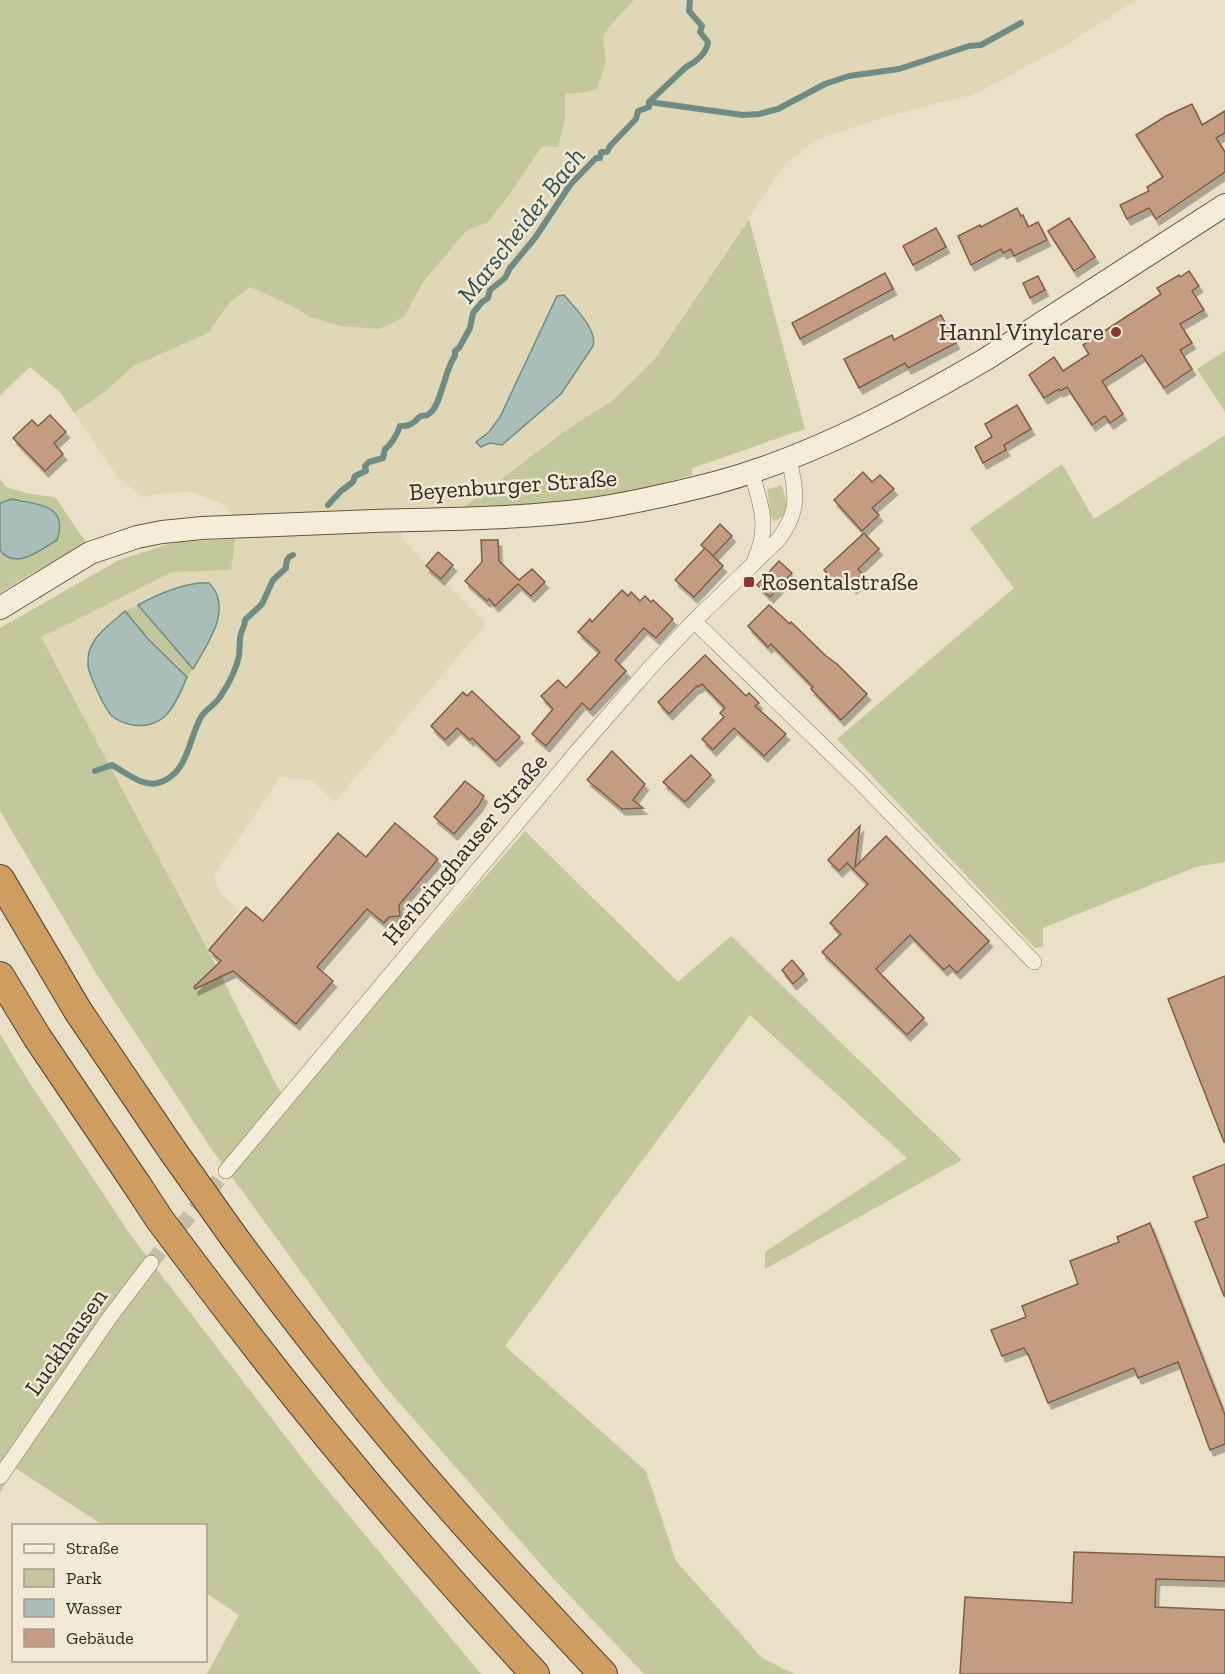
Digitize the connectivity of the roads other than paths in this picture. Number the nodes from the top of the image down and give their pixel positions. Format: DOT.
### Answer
graph roads {
  1 [pos="1225,205"];
  2 [pos="789,458"];
  3 [pos="751,472"];
  4 [pos="751,566"];
  5 [pos="0,608"];
  6 [pos="694,621"];
  7 [pos="0,879"];
  8 [pos="1034,962"];
  9 [pos="0,976"];
  10 [pos="226,1171"];
  11 [pos="151,1263"];
  12 [pos="0,1477"];
  13 [pos="536,1674"];
  14 [pos="603,1674"];
  1 -- 2 [label="main road, Beyenburger Straße"];
  2 -- 3 [label="main road, Beyenburger Straße"];
  2 -- 4 [label="street, Herbringhauser Straße"];
  3 -- 4 [label="street, Herbringhauser Straße"];
  3 -- 5 [label="main road, Beyenburger Straße"];
  4 -- 6 [label="street, Herbringhauser Straße"];
  6 -- 8 [label="street"];
  6 -- 10 [label="street, Herbringhauser Straße"];
  7 -- 14 [label="highway, bridge"];
  9 -- 13 [label="highway, bridge"];
  11 -- 12 [label="street, Luckhausen"];
}
